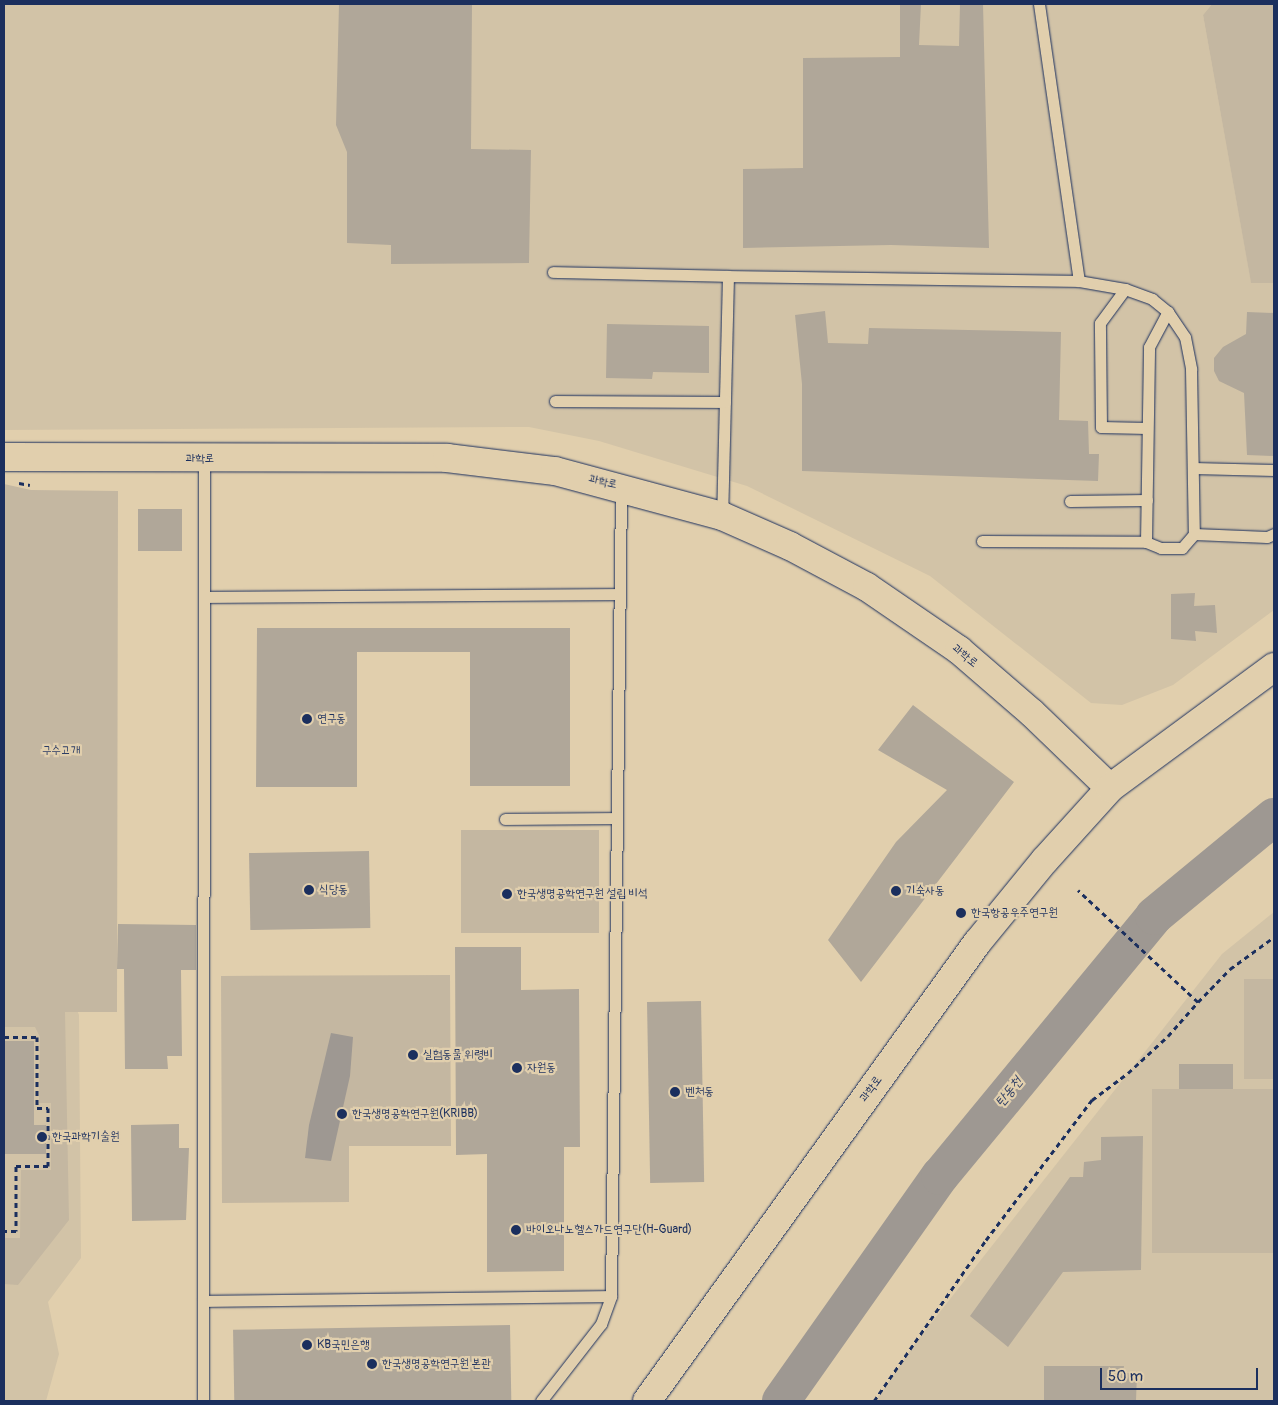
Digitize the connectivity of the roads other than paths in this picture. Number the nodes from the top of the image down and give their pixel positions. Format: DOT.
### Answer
graph roads {
  1 [pos="1039,4"];
  2 [pos="552,272"];
  3 [pos="728,276"];
  4 [pos="1079,281"];
  5 [pos="1125,290"];
  6 [pos="1168,312"];
  7 [pos="555,401"];
  8 [pos="725,402"];
  9 [pos="1147,428"];
  10 [pos="4,457"];
  11 [pos="204,459"];
  12 [pos="1194,468"];
  13 [pos="1274,470"];
  14 [pos="621,486"];
  15 [pos="1147,500"];
  16 [pos="1070,501"];
  17 [pos="722,516"];
  18 [pos="1194,534"];
  19 [pos="1274,534"];
  20 [pos="982,541"];
  21 [pos="1146,542"];
  22 [pos="620,594"];
  23 [pos="204,597"];
  24 [pos="1274,667"];
  25 [pos="1110,788"];
  26 [pos="617,818"];
  27 [pos="505,819"];
  28 [pos="611,1296"];
  29 [pos="203,1301"];
  30 [pos="203,1401"];
  31 [pos="541,1401"];
  32 [pos="647,1401"];
  1 -- 4 [label="lane"];
  2 -- 3 [label="lane"];
  3 -- 4 [label="lane"];
  3 -- 8 [label="lane"];
  4 -- 5 [label="lane"];
  5 -- 6 [label="lane"];
  5 -- 9 [label="lane"];
  6 -- 9 [label="lane"];
  6 -- 12 [label="lane"];
  7 -- 8 [label="lane"];
  8 -- 17 [label="lane"];
  9 -- 15 [label="lane"];
  10 -- 11 [label="street, 과학로"];
  11 -- 14 [label="street, 과학로"];
  11 -- 23 [label="lane"];
  12 -- 13 [label="lane"];
  12 -- 18 [label="lane"];
  14 -- 17 [label="street, 과학로"];
  14 -- 22 [label="lane"];
  15 -- 16 [label="lane"];
  15 -- 21 [label="lane"];
  17 -- 25 [label="street, 과학로"];
  18 -- 19 [label="lane"];
  18 -- 21 [label="lane"];
  20 -- 21 [label="lane"];
  22 -- 23 [label="lane"];
  22 -- 26 [label="lane"];
  23 -- 29 [label="lane"];
  24 -- 25 [label="street, 과학로"];
  25 -- 32 [label="street, 과학로"];
  26 -- 27 [label="lane"];
  26 -- 28 [label="lane"];
  28 -- 29 [label="lane"];
  28 -- 31 [label="lane"];
  29 -- 30 [label="lane"];
}
